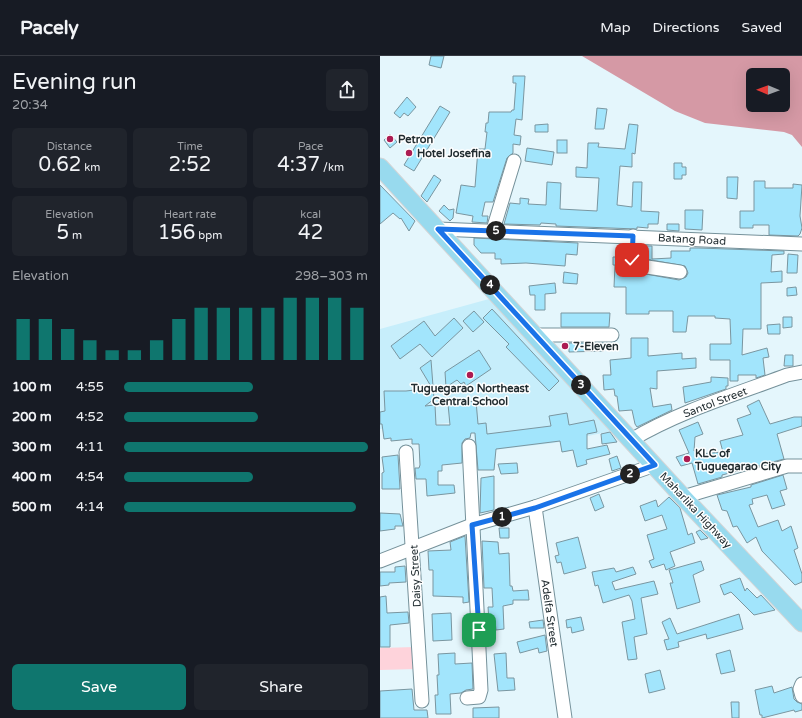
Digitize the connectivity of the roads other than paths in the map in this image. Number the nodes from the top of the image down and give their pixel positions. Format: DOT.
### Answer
graph roads {
  1 [pos="514,162"];
  2 [pos="380,167"];
  3 [pos="438,229"];
  4 [pos="492,230"];
  5 [pos="633,236"];
  6 [pos="802,244"];
  7 [pos="680,272"];
  8 [pos="536,335"];
  9 [pos="612,335"];
  10 [pos="802,372"];
  11 [pos="631,440"];
  12 [pos="469,446"];
  13 [pos="406,452"];
  14 [pos="655,465"];
  15 [pos="802,466"];
  16 [pos="683,497"];
  17 [pos="535,508"];
  18 [pos="472,525"];
  19 [pos="413,548"];
  20 [pos="380,561"];
  21 [pos="802,623"];
  22 [pos="802,684"];
  23 [pos="802,696"];
  24 [pos="474,698"];
  25 [pos="422,701"];
  26 [pos="565,718"];
  1 -- 4 [label="street"];
  2 -- 3 [label="main road, Maharlika Highway"];
  3 -- 4 [label="street, Batang Road"];
  3 -- 8 [label="main road, Maharlika Highway"];
  4 -- 5 [label="street, Batang Road"];
  5 -- 6 [label="street, Batang Road"];
  5 -- 7 [label="street"];
  8 -- 9 [label="street"];
  8 -- 11 [label="main road, Maharlika Highway"];
  10 -- 11 [label="street, Santol Street"];
  11 -- 14 [label="main road, Maharlika Highway"];
  12 -- 18 [label="street"];
  13 -- 19 [label="street, Daisy Street"];
  14 -- 16 [label="main road, Maharlika Highway"];
  14 -- 17 [label="street"];
  15 -- 16 [label="street"];
  16 -- 21 [label="main road, Maharlika Highway"];
  17 -- 18 [label="street"];
  17 -- 26 [label="street, Adelfa Street"];
  18 -- 19 [label="street"];
  18 -- 24 [label="street"];
  19 -- 20 [label="street"];
  19 -- 25 [label="street, Daisy Street"];
  22 -- 23 [label="street"];
}
